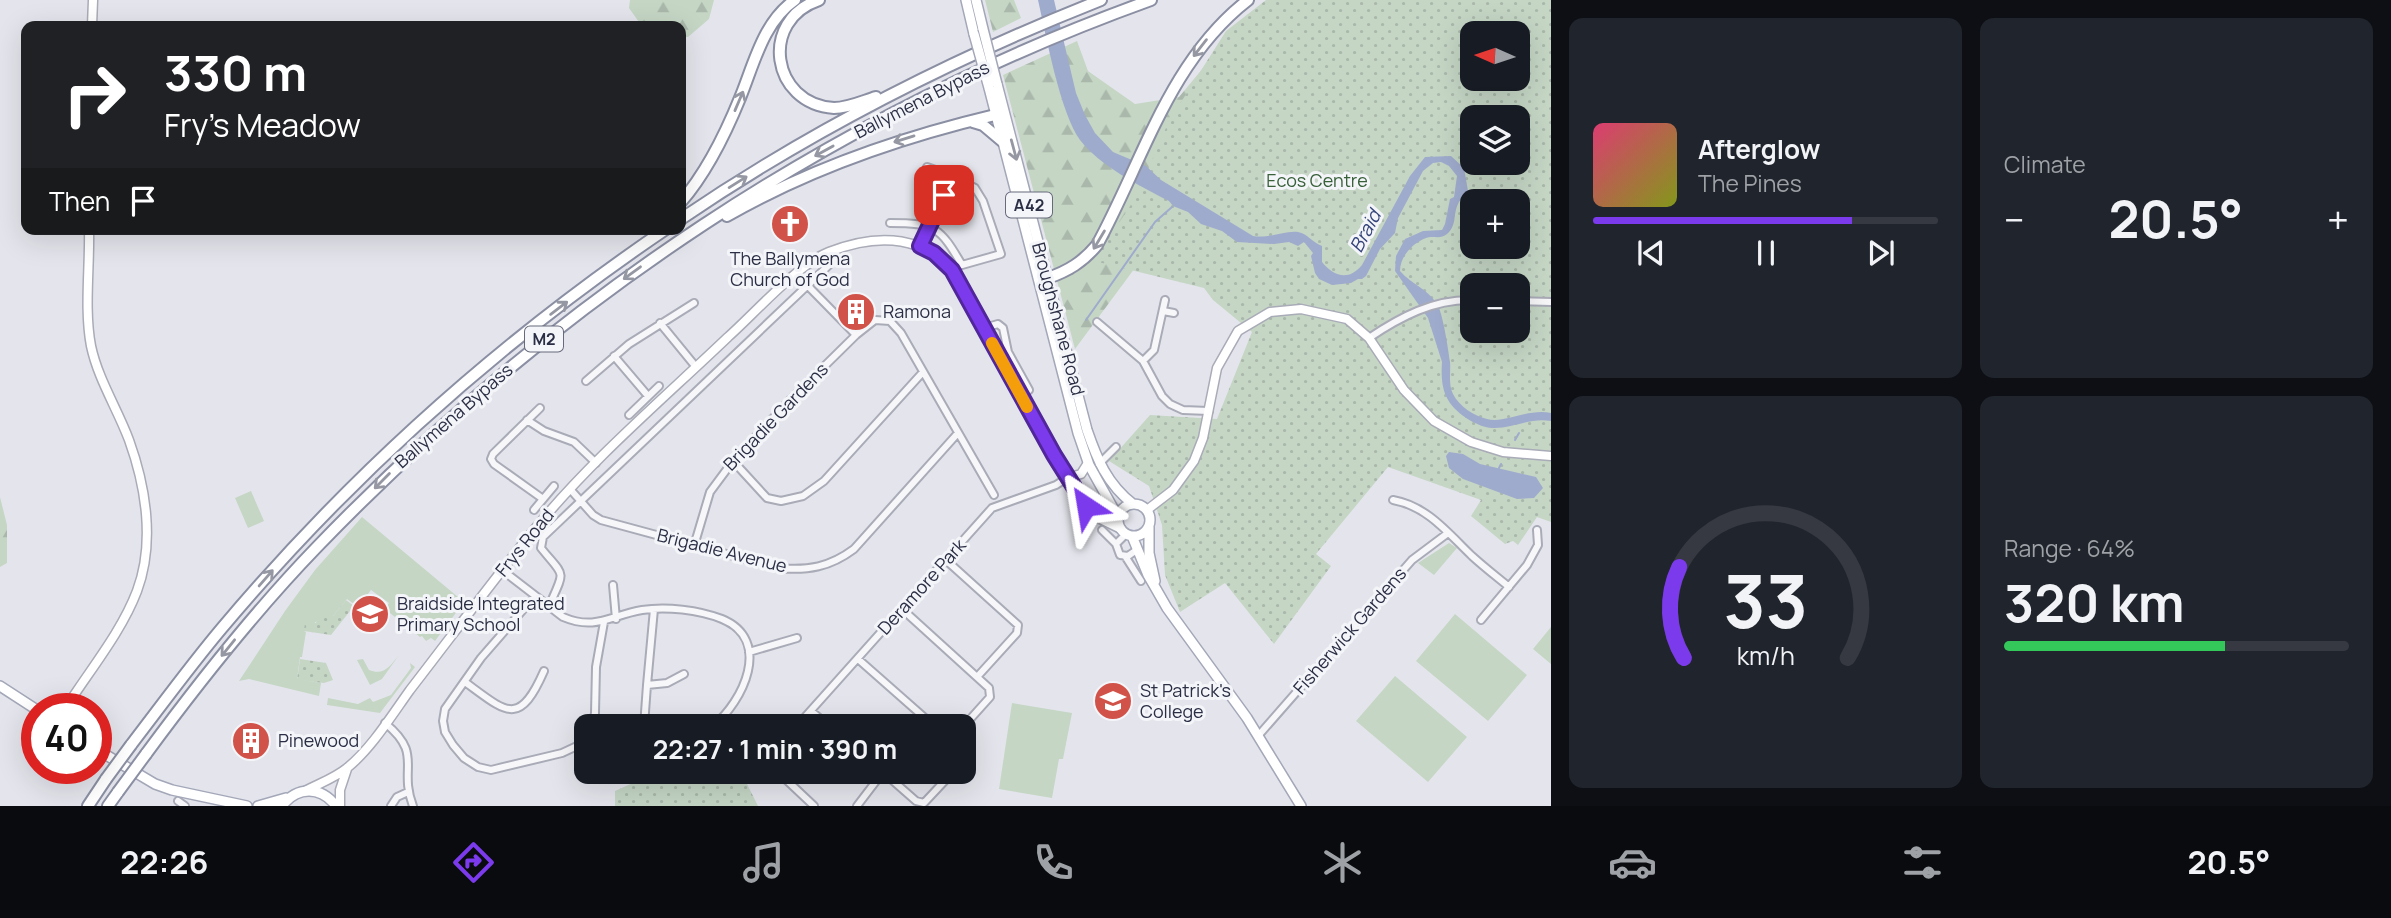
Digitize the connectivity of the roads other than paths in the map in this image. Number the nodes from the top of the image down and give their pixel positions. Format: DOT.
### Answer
graph roads {
  1 [pos="93,0"];
  2 [pos="795,0"];
  3 [pos="819,0"];
  4 [pos="966,0"];
  5 [pos="976,0"];
  6 [pos="1101,0"];
  7 [pos="1151,0"];
  8 [pos="1248,0"];
  9 [pos="92,21"];
  10 [pos="979,31"];
  11 [pos="921,80"];
  12 [pos="1000,114"];
  13 [pos="970,121"];
  14 [pos="1002,141"];
  15 [pos="927,167"];
  16 [pos="952,176"];
  17 [pos="686,195"];
  18 [pos="686,216"];
  19 [pos="890,223"];
  20 [pos="929,226"];
  21 [pos="89,235"];
  22 [pos="648,235"];
  23 [pos="658,235"];
  24 [pos="920,246"];
  25 [pos="654,256"];
  26 [pos="617,264"];
  27 [pos="829,265"];
  28 [pos="1035,271"];
  29 [pos="1048,278"];
  30 [pos="808,286"];
  31 [pos="1165,300"];
  32 [pos="1460,301"];
  33 [pos="1530,301"];
  34 [pos="1551,302"];
  35 [pos="694,303"];
  36 [pos="1163,311"];
  37 [pos="1174,313"];
  38 [pos="1097,322"];
  39 [pos="660,323"];
  40 [pos="984,328"];
  41 [pos="856,335"];
  42 [pos="1369,338"];
  43 [pos="726,339"];
  44 [pos="737,352"];
  45 [pos="614,356"];
  46 [pos="1143,361"];
  47 [pos="696,368"];
  48 [pos="923,372"];
  49 [pos="586,382"];
  50 [pos="659,386"];
  51 [pos="1029,390"];
  52 [pos="648,396"];
  53 [pos="540,408"];
  54 [pos="1209,411"];
  55 [pos="629,415"];
  56 [pos="527,420"];
  57 [pos="958,433"];
  58 [pos="1115,447"];
  59 [pos="1551,456"];
  60 [pos="733,461"];
  61 [pos="596,463"];
  62 [pos="1093,465"];
  63 [pos="1067,478"];
  64 [pos="554,486"];
  65 [pos="570,489"];
  66 [pos="993,495"];
  67 [pos="543,499"];
  68 [pos="1393,500"];
  69 [pos="580,501"];
  70 [pos="1133,503"];
  71 [pos="534,510"];
  72 [pos="1147,510"];
  73 [pos="1103,526"];
  74 [pos="1123,527"];
  75 [pos="1149,527"];
  76 [pos="1537,530"];
  77 [pos="1448,533"];
  78 [pos="1116,544"];
  79 [pos="694,546"];
  80 [pos="1138,549"];
  81 [pos="1125,556"];
  82 [pos="947,561"];
  83 [pos="502,570"];
  84 [pos="1141,581"];
  85 [pos="613,585"];
  86 [pos="1509,587"];
  87 [pos="1157,589"];
  88 [pos="535,596"];
  89 [pos="549,606"];
  90 [pos="654,609"];
  91 [pos="902,609"];
  92 [pos="616,619"];
  93 [pos="1481,620"];
  94 [pos="604,622"];
  95 [pos="797,638"];
  96 [pos="750,652"];
  97 [pos="858,659"];
  98 [pos="544,671"];
  99 [pos="684,674"];
  100 [pos="977,677"];
  101 [pos="465,682"];
  102 [pos="647,685"];
  103 [pos="0,686"];
  104 [pos="75,693"];
  105 [pos="21,700"];
  106 [pos="811,711"];
  107 [pos="595,714"];
  108 [pos="645,714"];
  109 [pos="724,714"];
  110 [pos="808,714"];
  111 [pos="815,714"];
  112 [pos="920,714"];
  113 [pos="974,714"];
  114 [pos="385,723"];
  115 [pos="1258,736"];
  116 [pos="574,747"];
  117 [pos="112,758"];
  118 [pos="347,769"];
  119 [pos="791,784"];
  120 [pos="874,784"];
  121 [pos="897,784"];
  122 [pos="943,784"];
  123 [pos="305,790"];
  124 [pos="408,792"];
  125 [pos="178,802"];
  126 [pos="285,802"];
  127 [pos="221,803"];
  128 [pos="922,805"];
  129 [pos="88,806"];
  130 [pos="108,806"];
  131 [pos="185,806"];
  132 [pos="247,806"];
  133 [pos="258,806"];
  134 [pos="338,806"];
  135 [pos="391,806"];
  136 [pos="413,806"];
  137 [pos="814,806"];
  138 [pos="857,806"];
  139 [pos="1301,806"];
  1 -- 9 [label="street"];
  17 -- 2 [label="highway, one-way"];
  3 -- 11 [label="highway"];
  4 -- 10 [label="main road, A42"];
  5 -- 10 [label="main road, Broughshane Road / A42"];
  6 -- 11 [label="highway, Ballymena Bypass"];
  7 -- 25 [label="highway, Ballymena Bypass / M2, one-way"];
  8 -- 29 [label="highway, one-way"];
  10 -- 12 [label="main road, Broughshane Road / A42, bridge"];
  18 -- 11 [label="highway, Ballymena Bypass, one-way"];
  12 -- 13 [label="highway"];
  12 -- 14 [label="main road, Broughshane Road / A42"];
  12 -- 29 [label="main road, Broughshane Road / A42, one-way"];
  13 -- 14 [label="highway"];
  13 -- 25 [label="highway, one-way"];
  14 -- 28 [label="main road, Broughshane Road / A42"];
  15 -- 16 [label="street"];
  16 -- 20 [label="street"];
  16 -- 20 [label="street"];
  19 -- 20 [label="street"];
  20 -- 24 [label="street"];
  21 -- 104 [label="street"];
  22 -- 26 [label="highway"];
  23 -- 26 [label="highway, Ballymena Bypass / M2"];
  24 -- 40 [label="street, Frys Road"];
  24 -- 43 [label="street, Frys Road"];
  25 -- 130 [label="highway, Ballymena Bypass / M2, one-way, bridge"];
  129 -- 26 [label="highway, Ballymena Bypass / M2, one-way, bridge"];
  27 -- 30 [label="street, Frys Road"];
  28 -- 29 [label="main road"];
  28 -- 62 [label="main road, Broughshane Road / A42"];
  29 -- 62 [label="main road, Broughshane Road / A42"];
  30 -- 41 [label="street"];
  30 -- 44 [label="street, Frys Road"];
  31 -- 36 [label="street"];
  32 -- 42 [label="street"];
  33 -- 34 [label="street"];
  35 -- 39 [label="street"];
  36 -- 37 [label="street"];
  36 -- 46 [label="street"];
  38 -- 46 [label="street"];
  39 -- 45 [label="street"];
  39 -- 47 [label="street"];
  40 -- 51 [label="street"];
  40 -- 63 [label="street, Frys Road"];
  41 -- 48 [label="street, Brigadie Gardens"];
  41 -- 60 [label="street, Brigadie Gardens"];
  42 -- 54 [label="street"];
  42 -- 59 [label="street"];
  43 -- 44 [label="street"];
  43 -- 47 [label="street, Frys Road"];
  44 -- 69 [label="street, Frys Road"];
  45 -- 49 [label="street"];
  45 -- 52 [label="street"];
  46 -- 54 [label="street"];
  47 -- 61 [label="street, Frys Road"];
  48 -- 57 [label="street, Brigadie Gardens"];
  48 -- 60 [label="street"];
  50 -- 52 [label="street"];
  52 -- 55 [label="street"];
  53 -- 56 [label="street"];
  54 -- 72 [label="street"];
  56 -- 61 [label="street"];
  56 -- 67 [label="street"];
  57 -- 66 [label="street, Brigadie Gardens"];
  57 -- 79 [label="street, Brigadie Avenue"];
  58 -- 62 [label="street"];
  60 -- 79 [label="street, Brigadie Gardens"];
  61 -- 65 [label="street, Frys Road"];
  62 -- 63 [label="street"];
  62 -- 70 [label="main road, Broughshane Road / A42"];
  62 -- 74 [label="main road, Broughshane Road / A42"];
  63 -- 73 [label="street, Frys Road"];
  63 -- 82 [label="street, Deramore Park"];
  64 -- 67 [label="street"];
  65 -- 69 [label="street, Brigadie Avenue"];
  65 -- 83 [label="street, Frys Road"];
  67 -- 71 [label="street"];
  68 -- 77 [label="street"];
  69 -- 79 [label="street, Brigadie Avenue"];
  69 -- 89 [label="street, Frys Road"];
  70 -- 72 [label="main road, A42"];
  70 -- 74 [label="main road"];
  72 -- 75 [label="main road, A42"];
  73 -- 74 [label="street, Frys Road"];
  73 -- 78 [label="street"];
  74 -- 75 [label="main road"];
  74 -- 78 [label="street"];
  74 -- 80 [label="main road, A42"];
  75 -- 87 [label="main road, A42"];
  76 -- 86 [label="street"];
  77 -- 86 [label="street"];
  77 -- 115 [label="street, Fisherwick Gardens"];
  78 -- 81 [label="street"];
  80 -- 81 [label="street"];
  80 -- 87 [label="main road, A42"];
  81 -- 84 [label="street"];
  82 -- 91 [label="street, Deramore Park"];
  82 -- 100 [label="street"];
  83 -- 88 [label="street"];
  83 -- 114 [label="street, Frys Road"];
  85 -- 92 [label="street"];
  86 -- 93 [label="street"];
  87 -- 115 [label="main road, A42"];
  88 -- 89 [label="street"];
  88 -- 101 [label="street"];
  89 -- 94 [label="street"];
  90 -- 92 [label="street"];
  90 -- 96 [label="street"];
  90 -- 102 [label="street"];
  91 -- 97 [label="street, Deramore Park"];
  91 -- 100 [label="street"];
  92 -- 94 [label="street"];
  94 -- 107 [label="street"];
  95 -- 96 [label="street"];
  96 -- 109 [label="street"];
  97 -- 106 [label="street, Deramore Park"];
  97 -- 112 [label="street"];
  98 -- 101 [label="street"];
  99 -- 102 [label="street"];
  100 -- 113 [label="street"];
  101 -- 116 [label="street"];
  102 -- 108 [label="street"];
  103 -- 105 [label="main road"];
  106 -- 110 [label="street, Deramore Park"];
  106 -- 111 [label="street"];
  114 -- 118 [label="street, Frys Road"];
  114 -- 124 [label="street"];
  115 -- 139 [label="main road, A42"];
  117 -- 127 [label="main road"];
  118 -- 123 [label="street, Frys Road"];
  118 -- 134 [label="street, Frys Road"];
  119 -- 137 [label="street"];
  120 -- 138 [label="street"];
  121 -- 128 [label="street"];
  122 -- 128 [label="street"];
  123 -- 126 [label="main road"];
  123 -- 134 [label="main road"];
  124 -- 135 [label="street"];
  124 -- 136 [label="street"];
  125 -- 131 [label="street"];
  126 -- 133 [label="main road"];
  127 -- 132 [label="main road"];
}
